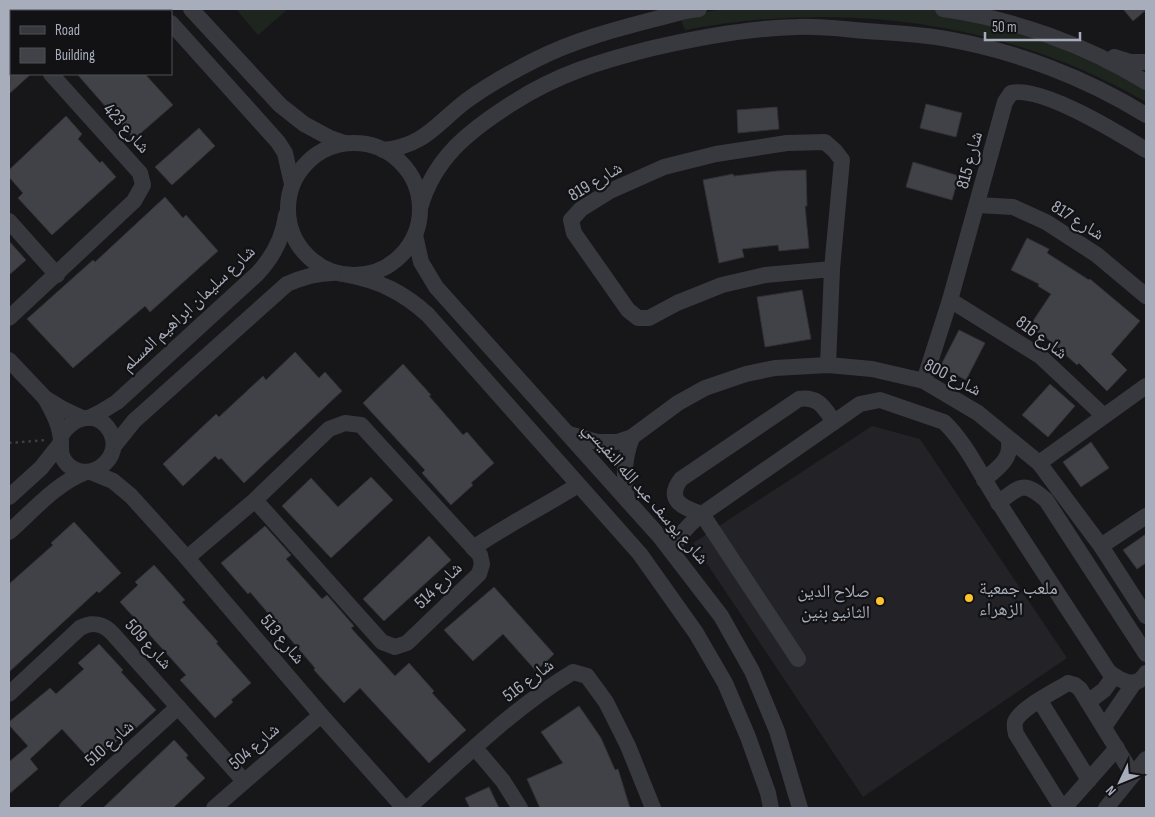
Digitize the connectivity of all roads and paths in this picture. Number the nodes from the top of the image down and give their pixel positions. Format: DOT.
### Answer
graph roads {
  1 [pos="191,9"];
  2 [pos="699,9"];
  3 [pos="943,9"];
  4 [pos="172,24"];
  5 [pos="1078,48"];
  6 [pos="1146,62"];
  7 [pos="52,75"];
  8 [pos="1146,82"];
  9 [pos="1146,115"];
  10 [pos="345,143"];
  11 [pos="383,150"];
  12 [pos="1146,150"];
  13 [pos="292,184"];
  14 [pos="977,205"];
  15 [pos="287,208"];
  16 [pos="420,208"];
  17 [pos="9,221"];
  18 [pos="415,235"];
  19 [pos="832,269"];
  20 [pos="342,274"];
  21 [pos="57,275"];
  22 [pos="1146,296"];
  23 [pos="950,300"];
  24 [pos="9,318"];
  25 [pos="208,319"];
  26 [pos="227,338"];
  27 [pos="9,360"];
  28 [pos="828,365"];
  29 [pos="924,381"];
  30 [pos="1146,386"];
  31 [pos="45,398"];
  32 [pos="1103,416"];
  33 [pos="86,418"];
  34 [pos="834,422"];
  35 [pos="569,434"];
  36 [pos="632,437"];
  37 [pos="1008,438"];
  38 [pos="60,440"];
  39 [pos="9,443"];
  40 [pos="113,450"];
  41 [pos="1039,463"];
  42 [pos="88,472"];
  43 [pos="984,480"];
  44 [pos="578,485"];
  45 [pos="132,496"];
  46 [pos="9,497"];
  47 [pos="255,500"];
  48 [pos="627,500"];
  49 [pos="998,503"];
  50 [pos="702,514"];
  51 [pos="1146,516"];
  52 [pos="9,532"];
  53 [pos="1101,546"];
  54 [pos="473,548"];
  55 [pos="672,552"];
  56 [pos="188,558"];
  57 [pos="1146,616"];
  58 [pos="1146,654"];
  59 [pos="798,659"];
  60 [pos="1114,676"];
  61 [pos="1140,678"];
  62 [pos="9,694"];
  63 [pos="1040,701"];
  64 [pos="1088,702"];
  65 [pos="178,707"];
  66 [pos="321,715"];
  67 [pos="1104,727"];
  68 [pos="475,748"];
  69 [pos="1116,748"];
  70 [pos="1146,759"];
  71 [pos="1133,775"];
  72 [pos="1089,780"];
  73 [pos="244,781"];
  74 [pos="67,808"];
  75 [pos="214,808"];
  76 [pos="406,808"];
  77 [pos="520,808"];
  78 [pos="653,808"];
  79 [pos="771,808"];
  80 [pos="800,808"];
  81 [pos="1063,808"];
  82 [pos="1106,808"];
  1 -- 10 [label="street"];
  2 -- 11 [label="street"];
  3 -- 5 [label="street"];
  4 -- 13 [label="street"];
  5 -- 6 [label="street"];
  5 -- 8 [label="street"];
  7 -- 21 [label="street, شارع 423"];
  9 -- 16 [label="street"];
  10 -- 11 [label="street"];
  10 -- 13 [label="street"];
  11 -- 16 [label="street"];
  12 -- 14 [label="street, شارع 815"];
  13 -- 15 [label="street"];
  14 -- 22 [label="street, شارع 817"];
  14 -- 23 [label="street, شارع 815"];
  15 -- 20 [label="street"];
  15 -- 25 [label="street, شارع سليمان ابراهيم المسلم"];
  16 -- 18 [label="street"];
  17 -- 21 [label="street"];
  18 -- 20 [label="street"];
  18 -- 35 [label="street, شارع يوسف عبد الله النفيسي"];
  19 -- 19 [label="street, شارع 819"];
  19 -- 28 [label="street, شارع 819"];
  20 -- 26 [label="street"];
  20 -- 44 [label="street"];
  21 -- 24 [label="street, شارع 423"];
  23 -- 29 [label="street, شارع 815"];
  23 -- 32 [label="street, شارع 816"];
  25 -- 26 [label="street"];
  25 -- 33 [label="street, شارع سليمان ابراهيم المسلم"];
  26 -- 40 [label="street"];
  27 -- 31 [label="street"];
  28 -- 29 [label="street, شارع 800"];
  28 -- 36 [label="street, شارع 800"];
  29 -- 37 [label="street, شارع 800"];
  30 -- 32 [label="street"];
  31 -- 33 [label="street"];
  31 -- 38 [label="street"];
  32 -- 41 [label="street"];
  33 -- 38 [label="street"];
  33 -- 40 [label="street"];
  34 -- 43 [label="street"];
  34 -- 50 [label="street"];
  34 -- 50 [label="street"];
  35 -- 36 [label="street, شارع 800"];
  35 -- 48 [label="street, شارع يوسف عبد الله النفيسي"];
  36 -- 48 [label="street"];
  37 -- 41 [label="street, شارع 800"];
  37 -- 43 [label="street"];
  38 -- 39 [label="path"];
  38 -- 42 [label="street"];
  38 -- 46 [label="street"];
  40 -- 42 [label="street"];
  40 -- 45 [label="street, شارع 513"];
  41 -- 53 [label="street, شارع 800"];
  42 -- 45 [label="street, شارع 513"];
  42 -- 52 [label="street"];
  43 -- 49 [label="street"];
  44 -- 54 [label="street"];
  44 -- 79 [label="street"];
  45 -- 56 [label="street, شارع 513"];
  47 -- 54 [label="street, شارع 514"];
  47 -- 54 [label="street, شارع 514"];
  47 -- 56 [label="street, شارع 514"];
  48 -- 55 [label="street, شارع يوسف عبد الله النفيسي"];
  49 -- 58 [label="street"];
  49 -- 60 [label="street"];
  50 -- 55 [label="street"];
  50 -- 59 [label="street"];
  51 -- 53 [label="street"];
  53 -- 57 [label="street, شارع 800"];
  55 -- 80 [label="street, شارع يوسف عبد الله النفيسي"];
  56 -- 66 [label="street, شارع 513"];
  60 -- 61 [label="street"];
  60 -- 64 [label="street"];
  61 -- 67 [label="street"];
  62 -- 65 [label="street, شارع 509"];
  63 -- 64 [label="street"];
  63 -- 72 [label="street"];
  63 -- 81 [label="street"];
  64 -- 67 [label="street"];
  65 -- 73 [label="street, شارع 509"];
  65 -- 74 [label="street, شارع 510"];
  66 -- 73 [label="street, شارع 504"];
  66 -- 76 [label="street, شارع 513"];
  67 -- 69 [label="street"];
  68 -- 76 [label="street, شارع 516"];
  68 -- 77 [label="street"];
  68 -- 78 [label="street, شارع 516"];
  69 -- 71 [label="street"];
  69 -- 72 [label="street"];
  70 -- 71 [label="street"];
  71 -- 82 [label="street"];
  72 -- 81 [label="street"];
  73 -- 75 [label="street, شارع 504"];
}
